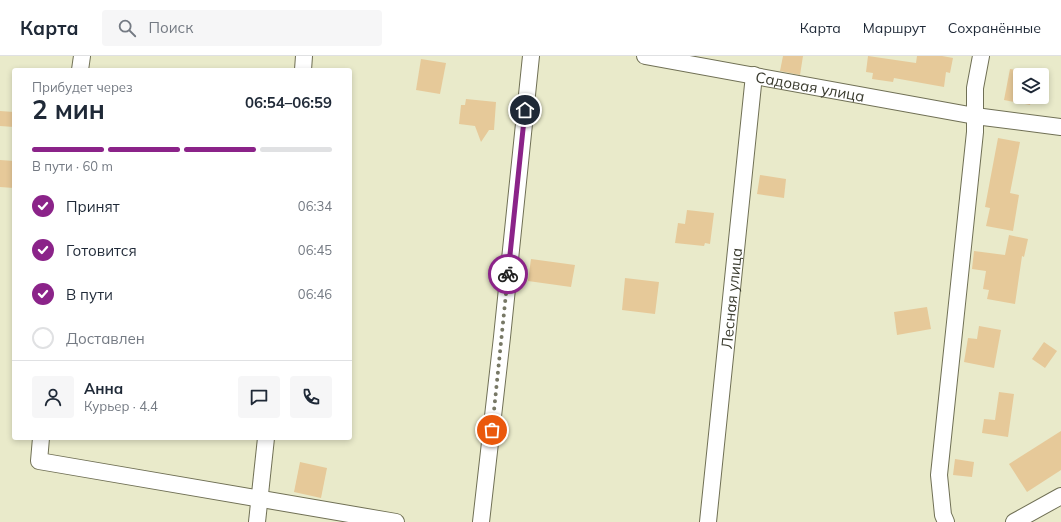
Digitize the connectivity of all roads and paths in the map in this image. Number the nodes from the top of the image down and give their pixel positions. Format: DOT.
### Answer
graph roads {
  1 [pos="82,56"];
  2 [pos="304,56"];
  3 [pos="531,56"];
  4 [pos="645,56"];
  5 [pos="981,56"];
  6 [pos="80,68"];
  7 [pos="302,68"];
  8 [pos="754,75"];
  9 [pos="975,116"];
  10 [pos="1061,126"];
  11 [pos="41,440"];
  12 [pos="266,440"];
  13 [pos="1061,496"];
  14 [pos="260,498"];
  15 [pos="257,522"];
  16 [pos="396,522"];
  17 [pos="481,522"];
  18 [pos="708,522"];
  19 [pos="946,522"];
  20 [pos="1014,522"];
  1 -- 6 [label="street"];
  2 -- 7 [label="street"];
  3 -- 17 [label="street"];
  4 -- 8 [label="street, Садовая улица"];
  5 -- 9 [label="street"];
  8 -- 9 [label="street, Садовая улица"];
  8 -- 18 [label="street, Лесная улица"];
  9 -- 10 [label="street, Садовая улица"];
  9 -- 19 [label="street"];
  11 -- 14 [label="street"];
  12 -- 14 [label="street"];
  13 -- 20 [label="street"];
  14 -- 15 [label="street"];
  14 -- 16 [label="street"];
}
